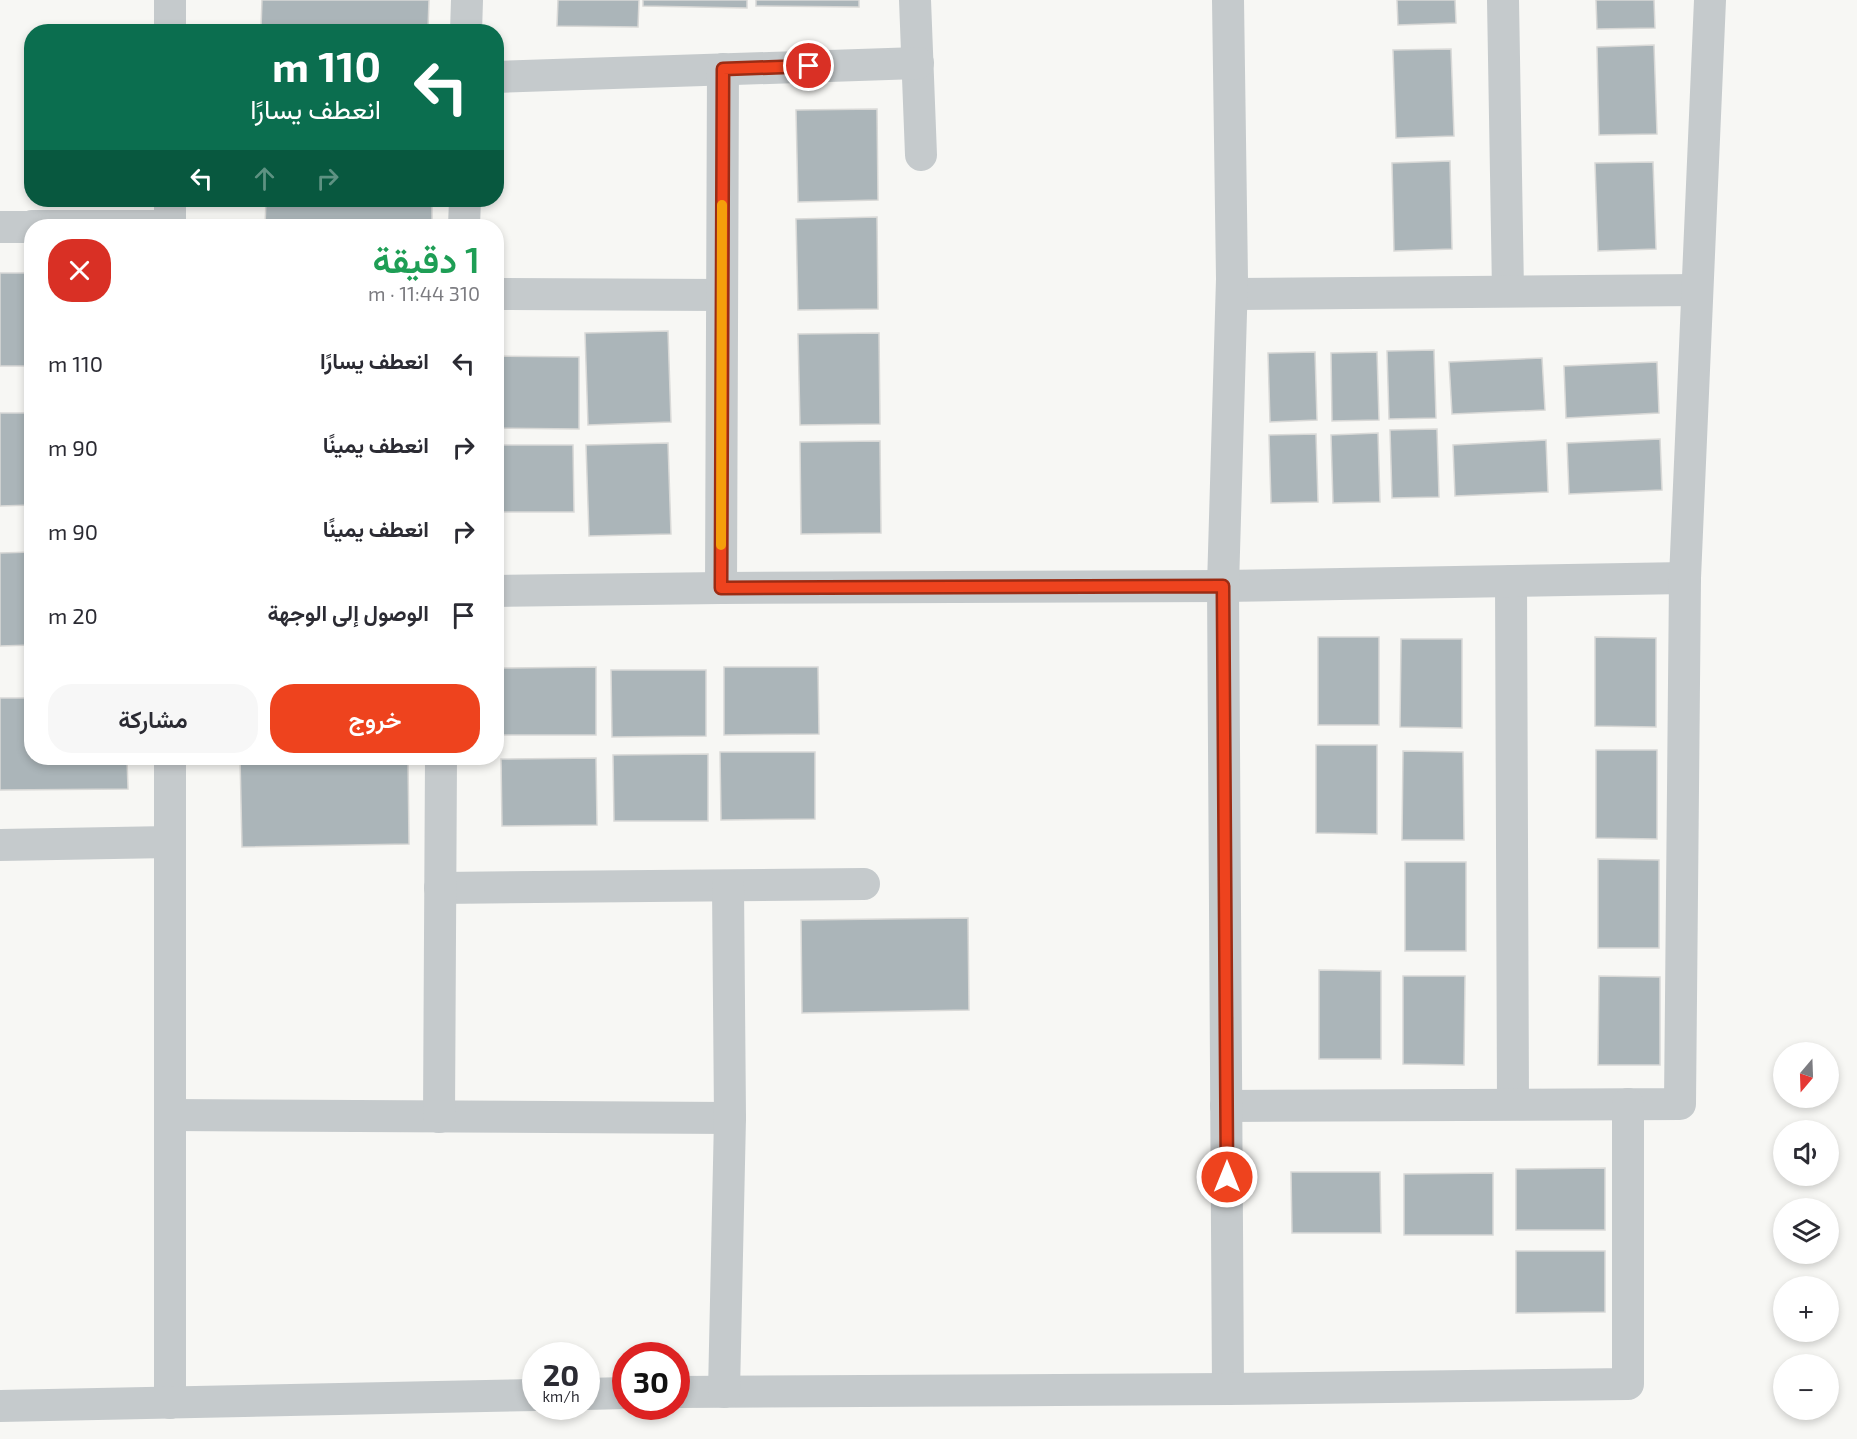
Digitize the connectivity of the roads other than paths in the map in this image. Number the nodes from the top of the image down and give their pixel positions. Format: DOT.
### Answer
graph roads {
  1 [pos="170,0"];
  2 [pos="467,0"];
  3 [pos="915,0"];
  4 [pos="1228,0"];
  5 [pos="1503,0"];
  6 [pos="1710,0"];
  7 [pos="170,24"];
  8 [pos="466,24"];
  9 [pos="918,63"];
  10 [pos="723,69"];
  11 [pos="504,77"];
  12 [pos="921,155"];
  13 [pos="24,226"];
  14 [pos="0,227"];
  15 [pos="1697,290"];
  16 [pos="1508,291"];
  17 [pos="504,294"];
  18 [pos="1232,294"];
  19 [pos="722,295"];
  20 [pos="1685,578"];
  21 [pos="1511,581"];
  22 [pos="1223,586"];
  23 [pos="721,588"];
  24 [pos="504,591"];
  25 [pos="170,765"];
  26 [pos="441,765"];
  27 [pos="170,842"];
  28 [pos="0,845"];
  29 [pos="864,884"];
  30 [pos="728,886"];
  31 [pos="440,888"];
  32 [pos="1513,1104"];
  33 [pos="1628,1104"];
  34 [pos="1226,1106"];
  35 [pos="170,1115"];
  36 [pos="439,1117"];
  37 [pos="730,1118"];
  38 [pos="1228,1389"];
  39 [pos="690,1392"];
  40 [pos="724,1392"];
  41 [pos="522,1395"];
  42 [pos="170,1402"];
  43 [pos="0,1406"];
  1 -- 7 [label="street"];
  2 -- 8 [label="street"];
  3 -- 9 [label="street"];
  4 -- 18 [label="street"];
  5 -- 16 [label="street"];
  6 -- 15 [label="street"];
  9 -- 10 [label="street"];
  9 -- 12 [label="street"];
  10 -- 11 [label="street"];
  10 -- 19 [label="street"];
  13 -- 14 [label="street"];
  15 -- 16 [label="street"];
  15 -- 20 [label="street"];
  16 -- 18 [label="street"];
  17 -- 19 [label="street"];
  18 -- 22 [label="street"];
  19 -- 23 [label="street"];
  20 -- 21 [label="street"];
  20 -- 33 [label="street"];
  21 -- 22 [label="street"];
  21 -- 32 [label="street"];
  22 -- 23 [label="street"];
  22 -- 34 [label="street"];
  23 -- 24 [label="street"];
  25 -- 27 [label="street"];
  26 -- 31 [label="street"];
  27 -- 28 [label="street"];
  27 -- 35 [label="street"];
  29 -- 30 [label="street"];
  30 -- 31 [label="street"];
  30 -- 37 [label="street"];
  31 -- 36 [label="street"];
  32 -- 33 [label="street"];
  32 -- 34 [label="street"];
  33 -- 38 [label="street"];
  34 -- 38 [label="street"];
  35 -- 36 [label="street"];
  35 -- 42 [label="street"];
  36 -- 37 [label="street"];
  37 -- 40 [label="street"];
  38 -- 40 [label="street"];
  39 -- 40 [label="street"];
  41 -- 42 [label="street"];
  42 -- 43 [label="street"];
}
